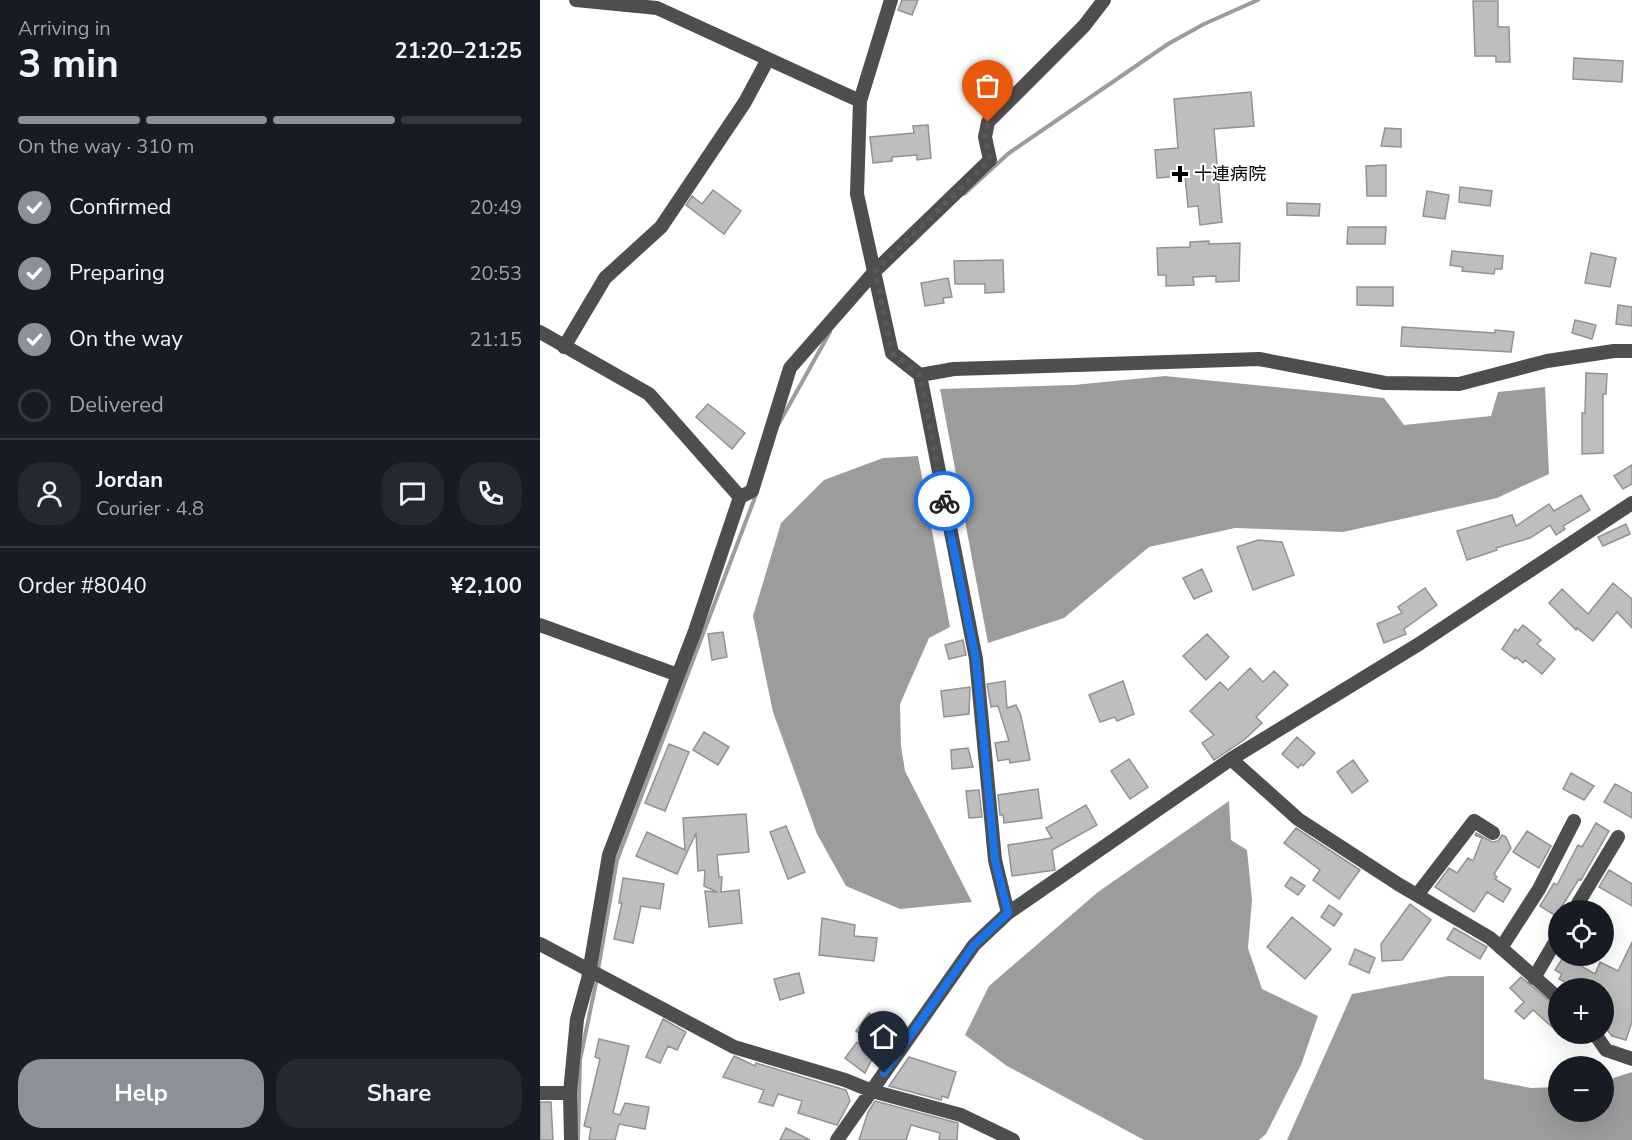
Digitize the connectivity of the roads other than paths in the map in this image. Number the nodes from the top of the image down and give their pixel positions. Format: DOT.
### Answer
graph roads {
  1 [pos="576,0"];
  2 [pos="891,0"];
  3 [pos="1104,0"];
  4 [pos="768,59"];
  5 [pos="860,101"];
  6 [pos="875,271"];
  7 [pos="540,332"];
  8 [pos="564,347"];
  9 [pos="1632,351"];
  10 [pos="920,375"];
  11 [pos="740,497"];
  12 [pos="1632,503"];
  13 [pos="540,625"];
  14 [pos="678,675"];
  15 [pos="1231,759"];
  16 [pos="1574,821"];
  17 [pos="1493,833"];
  18 [pos="1618,837"];
  19 [pos="1417,895"];
  20 [pos="1580,900"];
  21 [pos="1008,913"];
  22 [pos="540,944"];
  23 [pos="1501,948"];
  24 [pos="1548,954"];
  25 [pos="588,971"];
  26 [pos="1534,978"];
  27 [pos="1548,990"];
  28 [pos="1602,1044"];
  29 [pos="1632,1059"];
  30 [pos="872,1091"];
  31 [pos="540,1093"];
  32 [pos="570,1093"];
  33 [pos="572,1140"];
  34 [pos="837,1140"];
  35 [pos="1013,1140"];
  1 -- 4 [label="street"];
  2 -- 5 [label="street"];
  3 -- 6 [label="street"];
  4 -- 5 [label="street"];
  4 -- 8 [label="street"];
  5 -- 6 [label="street"];
  6 -- 10 [label="street"];
  6 -- 11 [label="street"];
  7 -- 8 [label="street"];
  8 -- 11 [label="street"];
  9 -- 10 [label="street"];
  10 -- 21 [label="street"];
  11 -- 14 [label="street"];
  12 -- 15 [label="street"];
  13 -- 14 [label="street"];
  14 -- 25 [label="street"];
  15 -- 19 [label="street"];
  15 -- 21 [label="street"];
  16 -- 23 [label="street"];
  17 -- 19 [label="street"];
  18 -- 20 [label="street"];
  19 -- 23 [label="street"];
  21 -- 30 [label="street"];
  22 -- 25 [label="street"];
  23 -- 26 [label="street"];
  24 -- 26 [label="street"];
  25 -- 30 [label="street"];
  25 -- 32 [label="street"];
  26 -- 27 [label="street"];
  28 -- 29 [label="street"];
  30 -- 34 [label="street"];
  30 -- 35 [label="street"];
  31 -- 32 [label="street"];
  32 -- 33 [label="street"];
}
